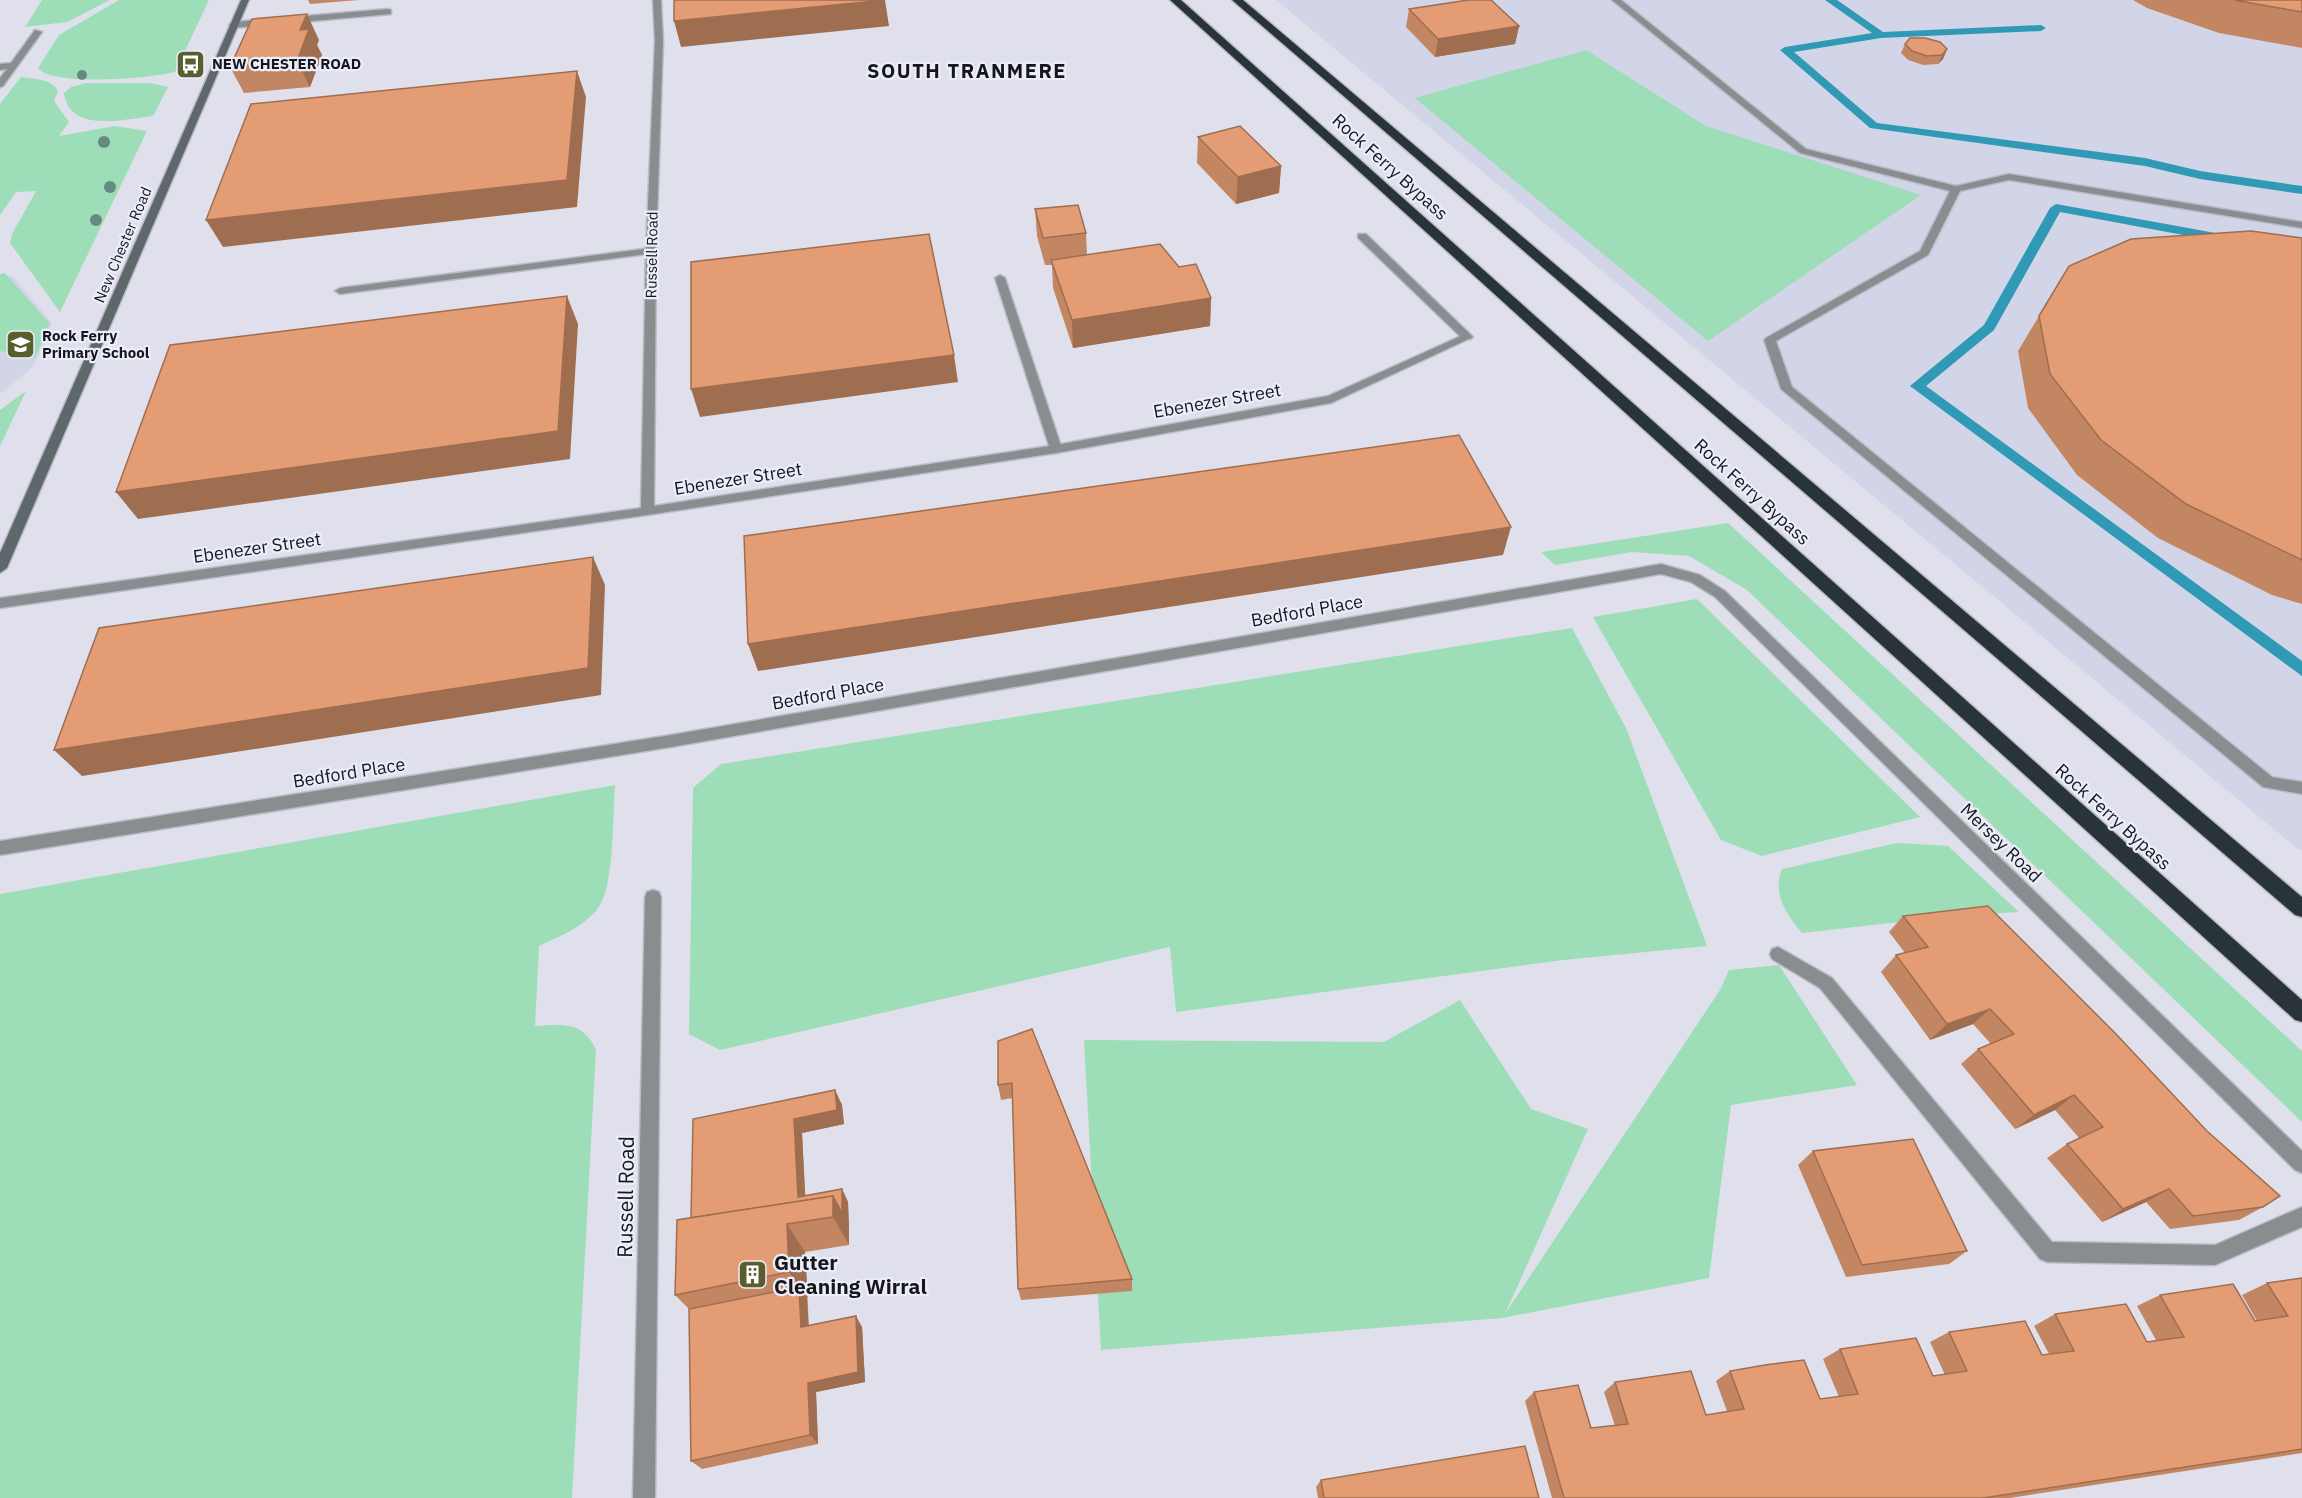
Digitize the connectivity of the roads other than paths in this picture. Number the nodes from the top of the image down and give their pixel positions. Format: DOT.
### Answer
graph roads {
  1 [pos="245,0"];
  2 [pos="657,0"];
  3 [pos="1175,0"];
  4 [pos="1237,0"];
  5 [pos="1616,0"];
  6 [pos="387,12"];
  7 [pos="233,25"];
  8 [pos="38,32"];
  9 [pos="14,66"];
  10 [pos="0,67"];
  11 [pos="0,84"];
  12 [pos="1956,189"];
  13 [pos="2302,225"];
  14 [pos="1362,236"];
  15 [pos="651,251"];
  16 [pos="1000,278"];
  17 [pos="340,291"];
  18 [pos="1056,449"];
  19 [pos="647,510"];
  20 [pos="0,568"];
  21 [pos="1661,569"];
  22 [pos="0,603"];
  23 [pos="2302,788"];
  24 [pos="0,848"];
  25 [pos="653,897"];
  26 [pos="2302,909"];
  27 [pos="1778,954"];
  28 [pos="2302,1013"];
  29 [pos="2302,1164"];
  30 [pos="2302,1217"];
  31 [pos="644,1498"];
  1 -- 7 [label="main road, New Chester Road"];
  2 -- 15 [label="street, Russell Road"];
  3 -- 28 [label="highway, Rock Ferry Bypass"];
  4 -- 26 [label="highway, Rock Ferry Bypass"];
  5 -- 12 [label="street"];
  6 -- 7 [label="street"];
  7 -- 20 [label="main road, New Chester Road"];
  8 -- 9 [label="street"];
  9 -- 10 [label="street"];
  9 -- 11 [label="street"];
  12 -- 13 [label="street"];
  12 -- 23 [label="street"];
  14 -- 18 [label="street, Ebenezer Street"];
  15 -- 17 [label="street"];
  15 -- 19 [label="street, Russell Road"];
  16 -- 18 [label="street"];
  18 -- 19 [label="street, Ebenezer Street"];
  19 -- 22 [label="street, Ebenezer Street"];
  21 -- 24 [label="street, Bedford Place"];
  21 -- 29 [label="street, Mersey Road"];
  25 -- 31 [label="street, Russell Road"];
  27 -- 30 [label="street"];
}
